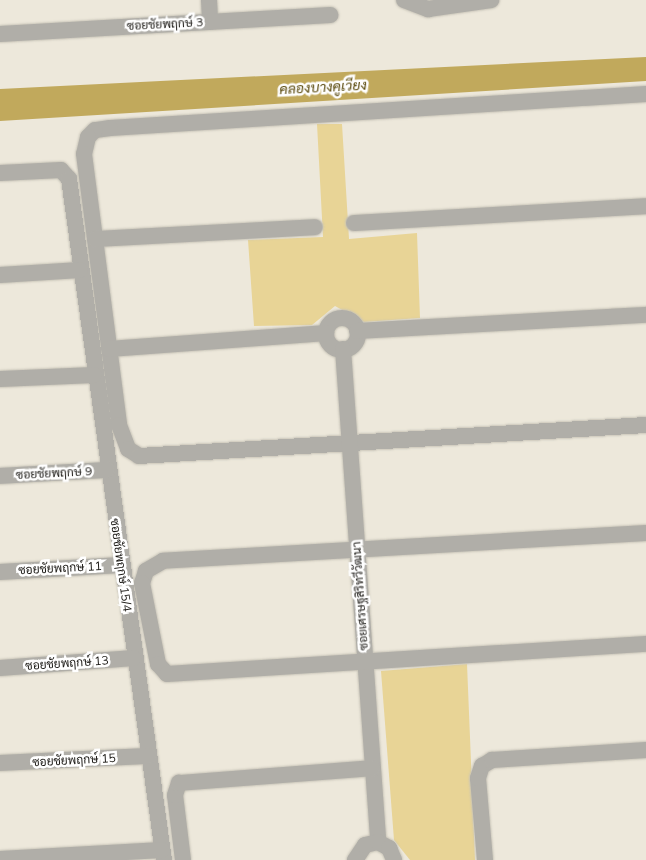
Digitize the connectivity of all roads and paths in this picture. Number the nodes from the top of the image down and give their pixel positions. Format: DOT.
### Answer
graph roads {
  1 [pos="209,0"];
  2 [pos="404,0"];
  3 [pos="491,0"];
  4 [pos="330,15"];
  5 [pos="210,22"];
  6 [pos="0,34"];
  7 [pos="646,94"];
  8 [pos="0,172"];
  9 [pos="646,206"];
  10 [pos="354,223"];
  11 [pos="315,228"];
  12 [pos="95,239"];
  13 [pos="80,270"];
  14 [pos="0,275"];
  15 [pos="646,315"];
  16 [pos="357,331"];
  17 [pos="326,333"];
  18 [pos="109,349"];
  19 [pos="343,349"];
  20 [pos="94,375"];
  21 [pos="0,379"];
  22 [pos="646,425"];
  23 [pos="350,445"];
  24 [pos="107,470"];
  25 [pos="0,476"];
  26 [pos="646,533"];
  27 [pos="357,549"];
  28 [pos="121,565"];
  29 [pos="0,572"];
  30 [pos="646,644"];
  31 [pos="134,658"];
  32 [pos="365,662"];
  33 [pos="0,668"];
  34 [pos="646,750"];
  35 [pos="149,756"];
  36 [pos="0,763"];
  37 [pos="372,768"];
  38 [pos="378,842"];
  39 [pos="163,855"];
  40 [pos="0,859"];
  41 [pos="183,860"];
  42 [pos="355,860"];
  43 [pos="394,860"];
  44 [pos="485,860"];
  1 -- 5 [label="street"];
  2 -- 3 [label="street"];
  4 -- 5 [label="street, ซอยชัยพฤกษ์ 3"];
  5 -- 6 [label="street, ซอยชัยพฤกษ์ 3"];
  7 -- 12 [label="street"];
  8 -- 13 [label="street, ซอยชัยพฤกษ์ 15/4"];
  9 -- 10 [label="street"];
  11 -- 12 [label="street"];
  12 -- 18 [label="street"];
  13 -- 14 [label="street"];
  13 -- 20 [label="street, ซอยชัยพฤกษ์ 15/4"];
  15 -- 16 [label="street"];
  16 -- 17 [label="street"];
  16 -- 19 [label="street"];
  17 -- 18 [label="street"];
  17 -- 19 [label="street"];
  18 -- 23 [label="street"];
  19 -- 23 [label="street, ซอยเศรษฐสิริทวีวัฒนา"];
  20 -- 21 [label="street"];
  20 -- 24 [label="street, ซอยชัยพฤกษ์ 15/4"];
  22 -- 23 [label="street"];
  23 -- 27 [label="street, ซอยเศรษฐสิริทวีวัฒนา"];
  24 -- 25 [label="street, ซอยชัยพฤกษ์ 9"];
  24 -- 28 [label="street, ซอยชัยพฤกษ์ 15/4"];
  26 -- 27 [label="street"];
  27 -- 32 [label="street, ซอยเศรษฐสิริทวีวัฒนา"];
  27 -- 32 [label="street"];
  28 -- 29 [label="street, ซอยชัยพฤกษ์ 11"];
  28 -- 31 [label="street, ซอยชัยพฤกษ์ 15/4"];
  30 -- 32 [label="street"];
  31 -- 33 [label="street, ซอยชัยพฤกษ์ 13"];
  31 -- 35 [label="street, ซอยชัยพฤกษ์ 15/4"];
  32 -- 37 [label="street, ซอยเศรษฐสิริทวีวัฒนา"];
  34 -- 44 [label="street"];
  35 -- 36 [label="street, ซอยชัยพฤกษ์ 15"];
  35 -- 39 [label="street, ซอยชัยพฤกษ์ 15/4"];
  37 -- 38 [label="street, ซอยเศรษฐสิริทวีวัฒนา"];
  37 -- 41 [label="street"];
  38 -- 42 [label="street"];
  38 -- 43 [label="street"];
  39 -- 40 [label="street"];
}
